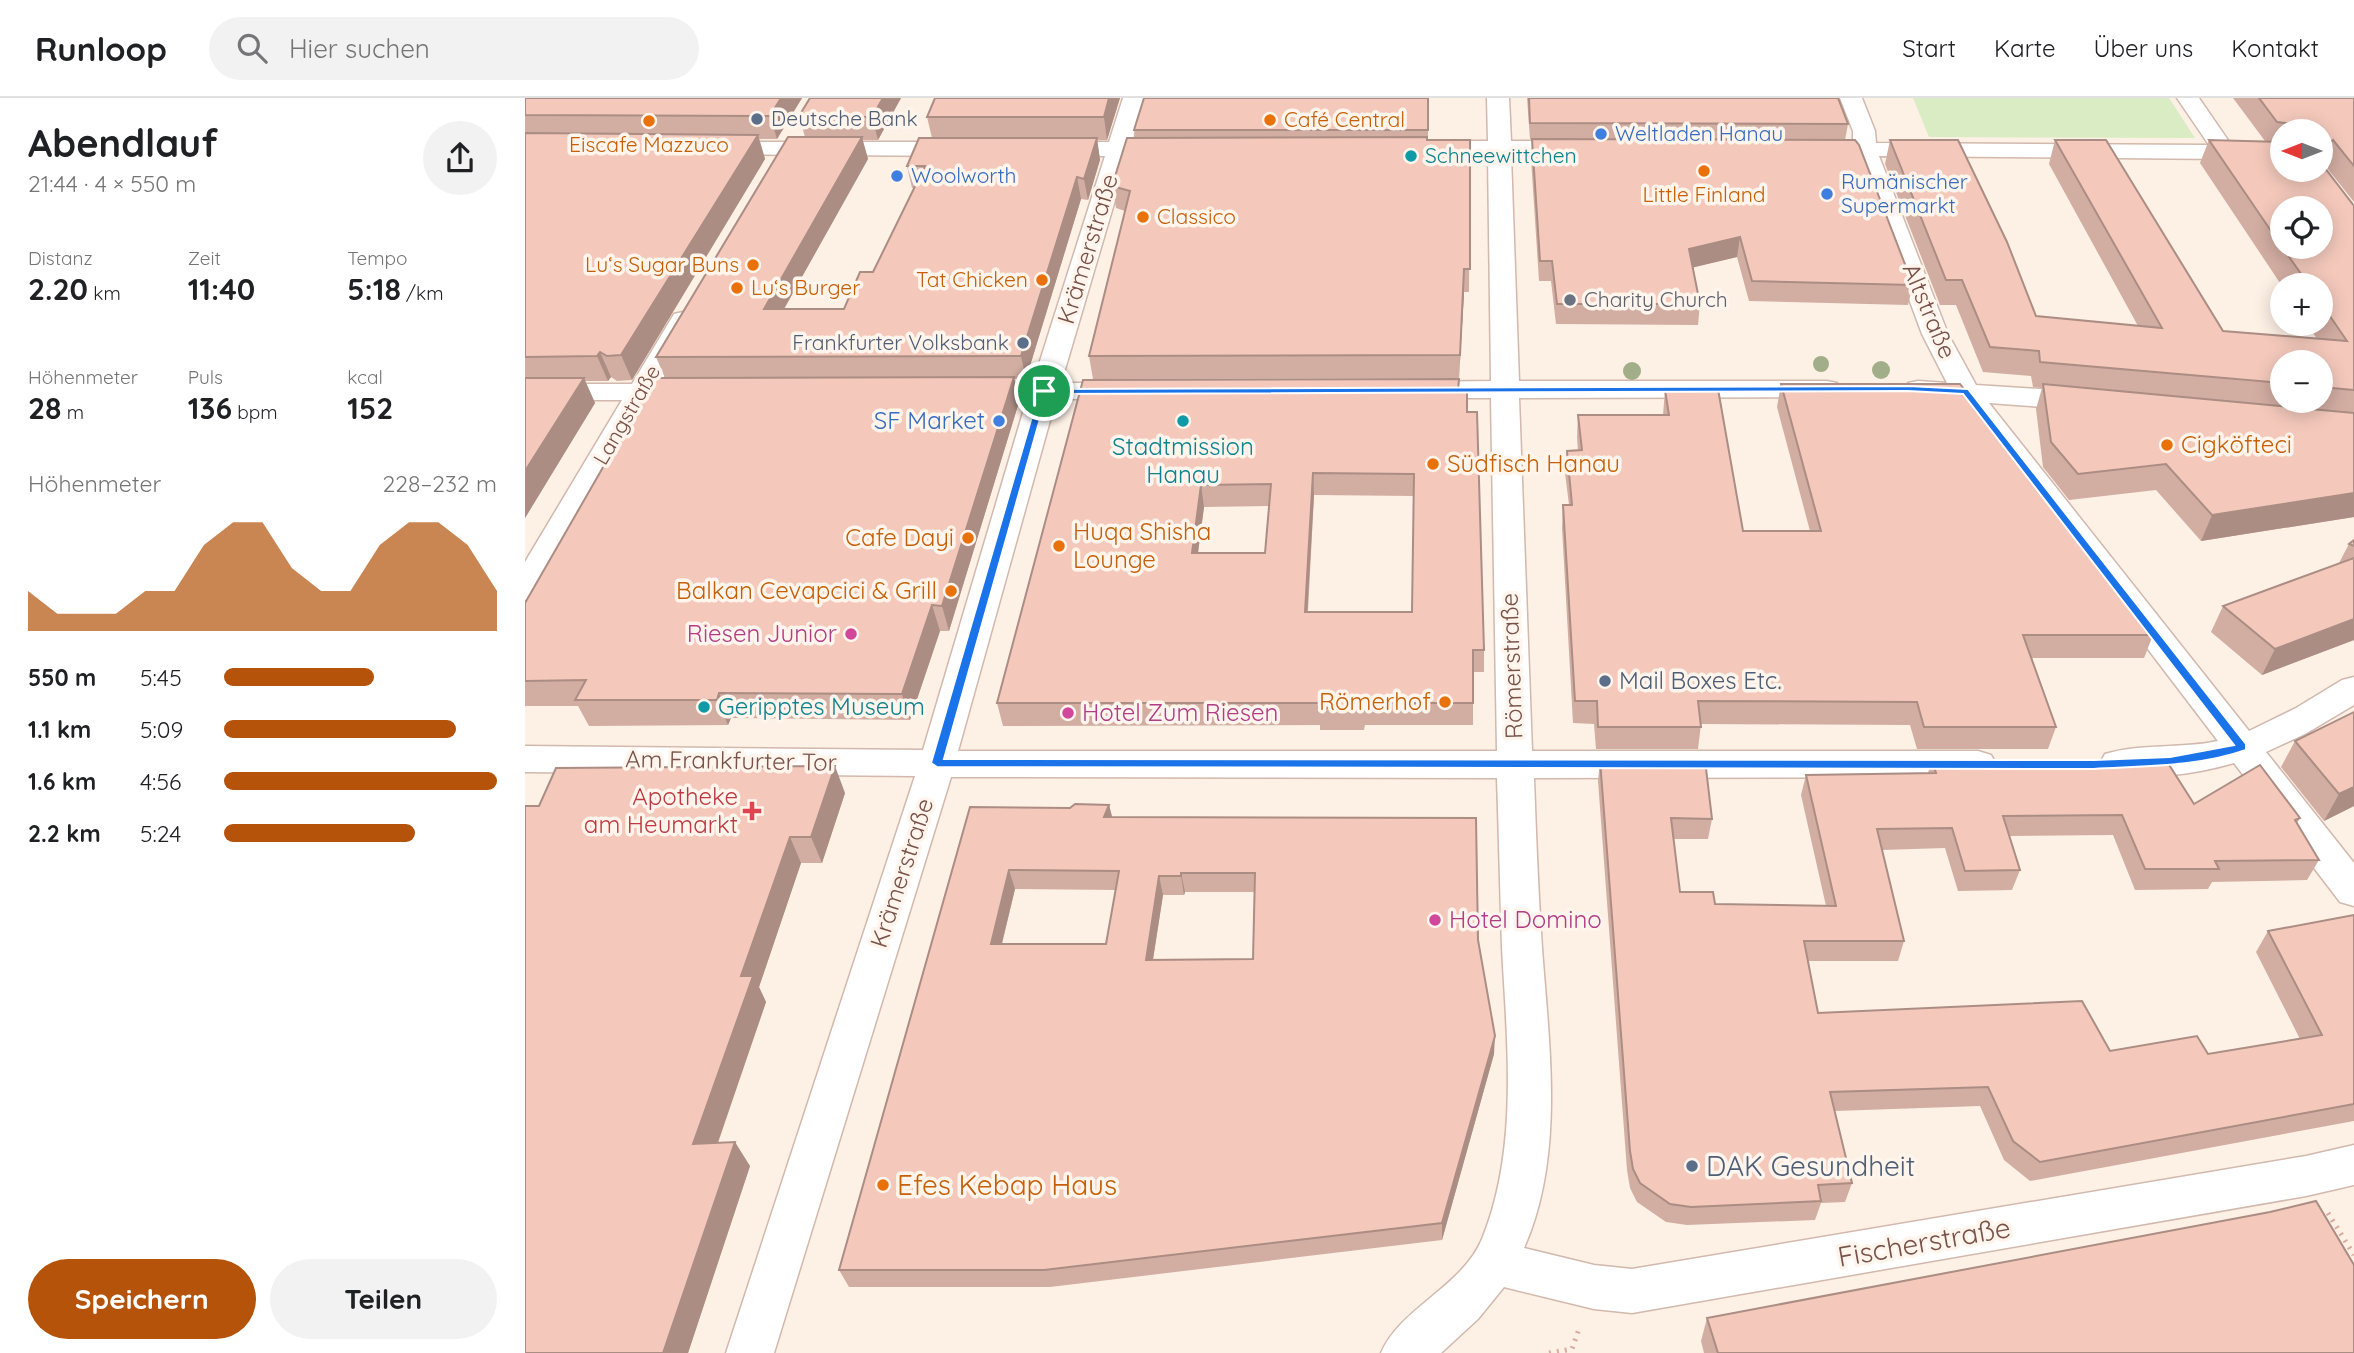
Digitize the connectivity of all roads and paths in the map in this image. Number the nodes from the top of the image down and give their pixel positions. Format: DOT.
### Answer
graph roads {
  1 [pos="1134,98"];
  2 [pos="1498,98"];
  3 [pos="1851,98"];
  4 [pos="2188,98"];
  5 [pos="791,139"];
  6 [pos="689,148"];
  7 [pos="1404,148"];
  8 [pos="1499,148"];
  9 [pos="1604,148"];
  10 [pos="979,149"];
  11 [pos="1021,149"];
  12 [pos="1118,149"];
  13 [pos="1200,149"];
  14 [pos="1794,149"];
  15 [pos="1865,149"];
  16 [pos="2225,152"];
  17 [pos="2270,155"];
  18 [pos="771,173"];
  19 [pos="694,302"];
  20 [pos="1853,388"];
  21 [pos="1894,388"];
  22 [pos="1504,389"];
  23 [pos="1385,390"];
  24 [pos="946,391"];
  25 [pos="1044,391"];
  26 [pos="1153,391"];
  27 [pos="1965,391"];
  28 [pos="525,392"];
  29 [pos="641,392"];
  30 [pos="724,392"];
  31 [pos="2111,404"];
  32 [pos="525,589"];
  33 [pos="2354,689"];
  34 [pos="2242,747"];
  35 [pos="525,759"];
  36 [pos="937,763"];
  37 [pos="1515,764"];
  38 [pos="2013,764"];
  39 [pos="2081,764"];
  40 [pos="2354,891"];
  41 [pos="2354,1165"];
  42 [pos="1494,1263"];
  43 [pos="750,1353"];
  44 [pos="1405,1353"];
  1 -- 12 [label="street, Krämerstraße"];
  2 -- 8 [label="street, Römerstraße"];
  3 -- 15 [label="street, Altstraße"];
  4 -- 16 [label="street"];
  5 -- 6 [label="street"];
  5 -- 10 [label="street"];
  5 -- 18 [label="street"];
  7 -- 8 [label="street"];
  8 -- 9 [label="street"];
  8 -- 22 [label="street, Römerstraße"];
  11 -- 12 [label="street"];
  12 -- 13 [label="street"];
  12 -- 25 [label="street, Krämerstraße"];
  14 -- 15 [label="street"];
  15 -- 16 [label="street"];
  15 -- 27 [label="street, Altstraße"];
  16 -- 17 [label="street"];
  19 -- 29 [label="street, Langstraße"];
  20 -- 22 [label="street"];
  21 -- 27 [label="street"];
  22 -- 23 [label="street"];
  22 -- 37 [label="street, Römerstraße"];
  24 -- 25 [label="street"];
  25 -- 26 [label="street"];
  25 -- 36 [label="street, Krämerstraße"];
  27 -- 31 [label="street"];
  27 -- 34 [label="street, Altstraße"];
  28 -- 29 [label="street"];
  29 -- 30 [label="street"];
  29 -- 32 [label="street, Langstraße"];
  33 -- 34 [label="street"];
  34 -- 39 [label="street"];
  34 -- 40 [label="street, Altstraße"];
  35 -- 36 [label="street, Am Frankfurter Tor"];
  36 -- 37 [label="street, Am Frankfurter Tor"];
  36 -- 43 [label="street, Krämerstraße"];
  37 -- 38 [label="street, Am Frankfurter Tor"];
  37 -- 42 [label="street, Römerstraße"];
  41 -- 42 [label="street, Fischerstraße"];
  42 -- 44 [label="street, Römerstraße"];
}
